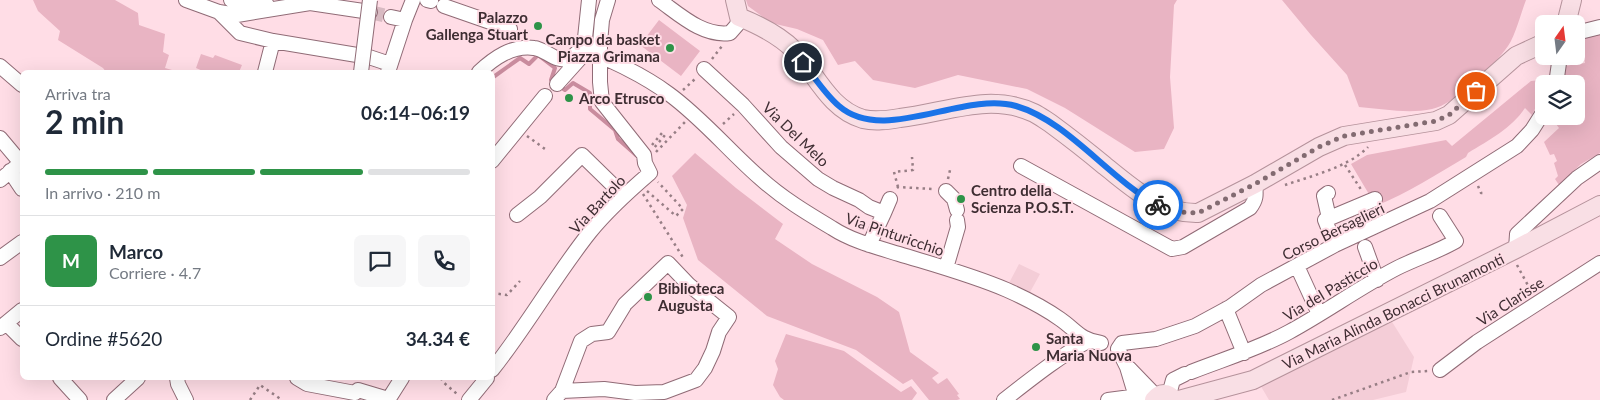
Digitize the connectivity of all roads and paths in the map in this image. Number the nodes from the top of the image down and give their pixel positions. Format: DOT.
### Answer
graph roads {
  1 [pos="186,0"];
  2 [pos="231,0"];
  3 [pos="413,0"];
  4 [pos="589,0"];
  5 [pos="608,0"];
  6 [pos="659,0"];
  7 [pos="1572,0"];
  8 [pos="449,4"];
  9 [pos="282,6"];
  10 [pos="370,6"];
  11 [pos="737,9"];
  12 [pos="219,12"];
  13 [pos="1568,15"];
  14 [pos="1600,27"];
  15 [pos="510,29"];
  16 [pos="1585,31"];
  17 [pos="274,41"];
  18 [pos="1535,47"];
  19 [pos="589,51"];
  20 [pos="0,66"];
  21 [pos="389,68"];
  22 [pos="704,69"];
  23 [pos="266,70"];
  24 [pos="361,70"];
  25 [pos="481,70"];
  26 [pos="20,83"];
  27 [pos="557,84"];
  28 [pos="545,96"];
  29 [pos="743,105"];
  30 [pos="692,113"];
  31 [pos="1535,125"];
  32 [pos="518,129"];
  33 [pos="713,133"];
  34 [pos="0,138"];
  35 [pos="545,149"];
  36 [pos="1363,153"];
  37 [pos="644,155"];
  38 [pos="495,157"];
  39 [pos="912,157"];
  40 [pos="1600,162"];
  41 [pos="1345,164"];
  42 [pos="1021,166"];
  43 [pos="13,169"];
  44 [pos="950,170"];
  45 [pos="650,173"];
  46 [pos="1255,184"];
  47 [pos="20,185"];
  48 [pos="1284,186"];
  49 [pos="1478,186"];
  50 [pos="898,187"];
  51 [pos="946,190"];
  52 [pos="1486,193"];
  53 [pos="1328,194"];
  54 [pos="624,196"];
  55 [pos="890,199"];
  56 [pos="1371,200"];
  57 [pos="1600,205"];
  58 [pos="1434,207"];
  59 [pos="884,213"];
  60 [pos="517,215"];
  61 [pos="1330,218"];
  62 [pos="1363,240"];
  63 [pos="20,243"];
  64 [pos="869,244"];
  65 [pos="1335,245"];
  66 [pos="1513,251"];
  67 [pos="680,253"];
  68 [pos="0,258"];
  69 [pos="1600,263"];
  70 [pos="1297,266"];
  71 [pos="946,268"];
  72 [pos="1377,280"];
  73 [pos="520,281"];
  74 [pos="495,293"];
  75 [pos="1537,303"];
  76 [pos="1226,309"];
  77 [pos="20,312"];
  78 [pos="1320,314"];
  79 [pos="3,325"];
  80 [pos="20,338"];
  81 [pos="1103,344"];
  82 [pos="1244,353"];
  83 [pos="495,366"];
  84 [pos="1440,370"];
  85 [pos="62,380"];
  86 [pos="136,380"];
  87 [pos="178,380"];
  88 [pos="300,380"];
  89 [pos="401,380"];
  90 [pos="443,380"];
  91 [pos="485,380"];
  92 [pos="184,396"];
  93 [pos="558,396"];
  94 [pos="1152,396"];
  95 [pos="464,397"];
  96 [pos="80,400"];
  97 [pos="114,400"];
  98 [pos="250,400"];
  99 [pos="282,400"];
  100 [pos="388,400"];
  101 [pos="1004,400"];
  102 [pos="1108,400"];
  103 [pos="1332,400"];
  1 -- 12 [label="street"];
  2 -- 9 [label="street"];
  3 -- 21 [label="street"];
  4 -- 19 [label="street"];
  5 -- 19 [label="street"];
  6 -- 11 [label="street"];
  7 -- 13 [label="main road"];
  8 -- 15 [label="street"];
  9 -- 10 [label="street"];
  9 -- 12 [label="street"];
  10 -- 24 [label="street, bridge"];
  11 -- 46 [label="main road"];
  12 -- 17 [label="street"];
  14 -- 16 [label="street"];
  17 -- 21 [label="street"];
  17 -- 23 [label="street"];
  18 -- 46 [label="main road"];
  19 -- 25 [label="street"];
  19 -- 27 [label="street"];
  19 -- 30 [label="street, Via Pinturicchio"];
  19 -- 37 [label="street"];
  20 -- 26 [label="street"];
  22 -- 29 [label="street, Via Del Melo"];
  28 -- 32 [label="street"];
  29 -- 33 [label="path"];
  29 -- 59 [label="street, Via Del Melo"];
  30 -- 33 [label="street, Via Pinturicchio"];
  30 -- 37 [label="path"];
  31 -- 58 [label="street, Corso Bersaglieri"];
  32 -- 35 [label="path"];
  32 -- 38 [label="street"];
  33 -- 64 [label="street, Via Pinturicchio"];
  34 -- 43 [label="street"];
  36 -- 41 [label="path"];
  37 -- 45 [label="street"];
  39 -- 50 [label="path"];
  40 -- 66 [label="street"];
  41 -- 48 [label="path"];
  41 -- 56 [label="path"];
  42 -- 46 [label="street"];
  43 -- 47 [label="street"];
  44 -- 51 [label="path"];
  45 -- 54 [label="street, Via Bartolo"];
  45 -- 67 [label="path"];
  49 -- 52 [label="path"];
  50 -- 51 [label="path"];
  50 -- 55 [label="path"];
  51 -- 71 [label="street"];
  53 -- 61 [label="street"];
  54 -- 60 [label="street"];
  54 -- 83 [label="street, Via Bartolo"];
  55 -- 59 [label="street"];
  56 -- 61 [label="street"];
  57 -- 66 [label="main road, Via Maria Alinda Bonacci Brunamonti"];
  58 -- 62 [label="street, Corso Bersaglieri"];
  58 -- 72 [label="street, Via del Pasticcio"];
  59 -- 64 [label="street"];
  61 -- 65 [label="street"];
  62 -- 65 [label="street, Corso Bersaglieri"];
  62 -- 72 [label="street"];
  63 -- 68 [label="street"];
  64 -- 71 [label="street, Via Pinturicchio"];
  65 -- 70 [label="street, Corso Bersaglieri"];
  66 -- 75 [label="path"];
  66 -- 94 [label="main road, Via Maria Alinda Bonacci Brunamonti"];
  69 -- 75 [label="street, Via Clarisse"];
  70 -- 76 [label="street, Corso Bersaglieri"];
  70 -- 78 [label="street"];
  71 -- 81 [label="street, Via Pinturicchio"];
  72 -- 78 [label="street, Via del Pasticcio"];
  73 -- 74 [label="path"];
  75 -- 84 [label="street, Via Clarisse"];
  76 -- 81 [label="street, Corso Bersaglieri"];
  76 -- 82 [label="street"];
  77 -- 79 [label="street"];
  78 -- 82 [label="street, Via del Pasticcio"];
  79 -- 80 [label="street"];
  81 -- 94 [label="street"];
  81 -- 101 [label="street, Corso Bersaglieri"];
  82 -- 94 [label="street, Via del Pasticcio"];
  84 -- 103 [label="path"];
  85 -- 96 [label="street"];
  86 -- 97 [label="street"];
  87 -- 92 [label="street"];
  88 -- 100 [label="street"];
  89 -- 100 [label="street"];
  90 -- 95 [label="path"];
  91 -- 95 [label="street"];
  93 -- 93 [label="street"];
  94 -- 102 [label="street"];
  98 -- 99 [label="path"];
}
